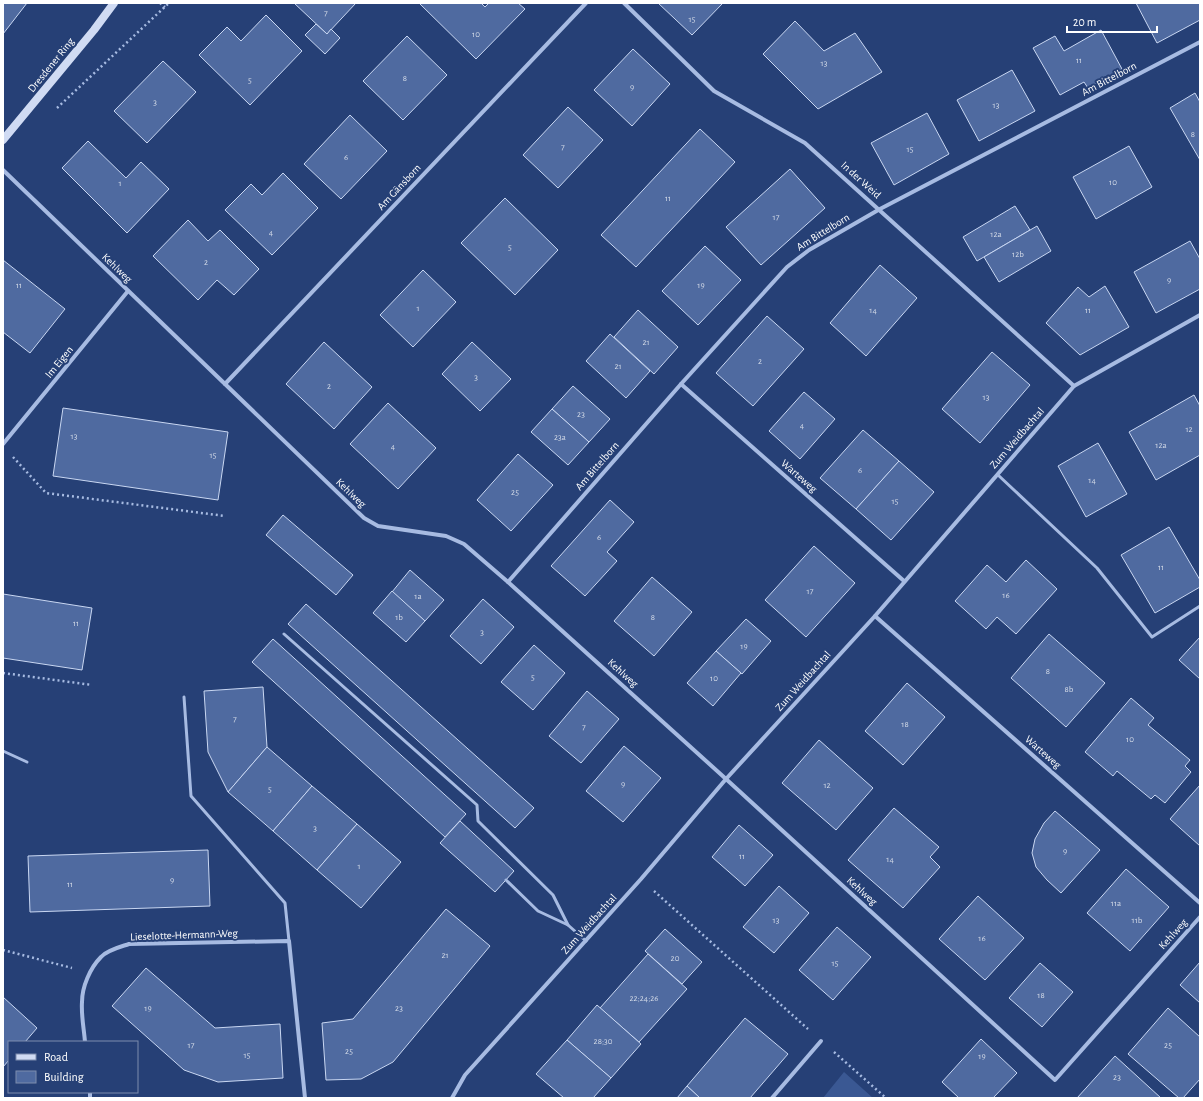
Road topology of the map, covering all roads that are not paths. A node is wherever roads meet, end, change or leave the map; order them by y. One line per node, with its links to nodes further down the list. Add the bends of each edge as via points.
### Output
1 (114, 3): 5 (main road, Dresdener Ring)
2 (586, 3): 10 (street, Am Gänsborn)
3 (624, 3): 7 (street, In der Weid, via 714,91 805,143)
4 (1200, 42): 7 (street, Am Bittelborn)
5 (3, 140)
6 (3, 170): 8 (street, Kehlweg)
7 (880, 209): 11 (street, Am Bittelborn, via 809,250 787,267); 12 (street, In der Weid)
8 (128, 291): 10 (street, Kehlweg); 13 (street, Im Eigen)
9 (1200, 315): 12 (street, Zum Weidbachtal)
10 (225, 384): 16 (street, Kehlweg, via 364,518 378,526 446,536 458,541)
11 (681, 384): 15 (street, Warteweg); 16 (street, Am Bittelborn)
12 (1074, 386): 14 (street, Zum Weidbachtal)
13 (3, 444)
14 (998, 475): 15 (street, Zum Weidbachtal); 17 (lane, via 1097,568 1152,637)
15 (904, 581): 18 (street, Zum Weidbachtal)
16 (508, 582): 23 (street, Kehlweg)
17 (1200, 606)
18 (875, 616): 23 (street, Zum Weidbachtal); 25 (street, Warteweg)
19 (284, 634): 27 (lane, via 477,805 478,822 553,896)
20 (184, 697): 28 (lane, via 192,796 284,903)
21 (3, 751): 22 (lane)
22 (27, 762)
23 (726, 779): 26 (street, Kehlweg, via 1055,1080); 29 (street, Zum Weidbachtal)
24 (506, 880): 27 (lane, via 538,911)
25 (1200, 903)
26 (1200, 917)
27 (568, 925): 29 (lane)
28 (289, 941): 30 (street, Lieselotte-Hermann-Weg, via 129,944 114,949 101,956 84,988 82,1002); 32 (street)
29 (586, 941): 33 (street, Zum Weidbachtal, via 465,1075)
30 (85, 1041)
31 (821, 1041): 34 (street)
32 (305, 1098)
33 (452, 1098)
34 (772, 1098)

